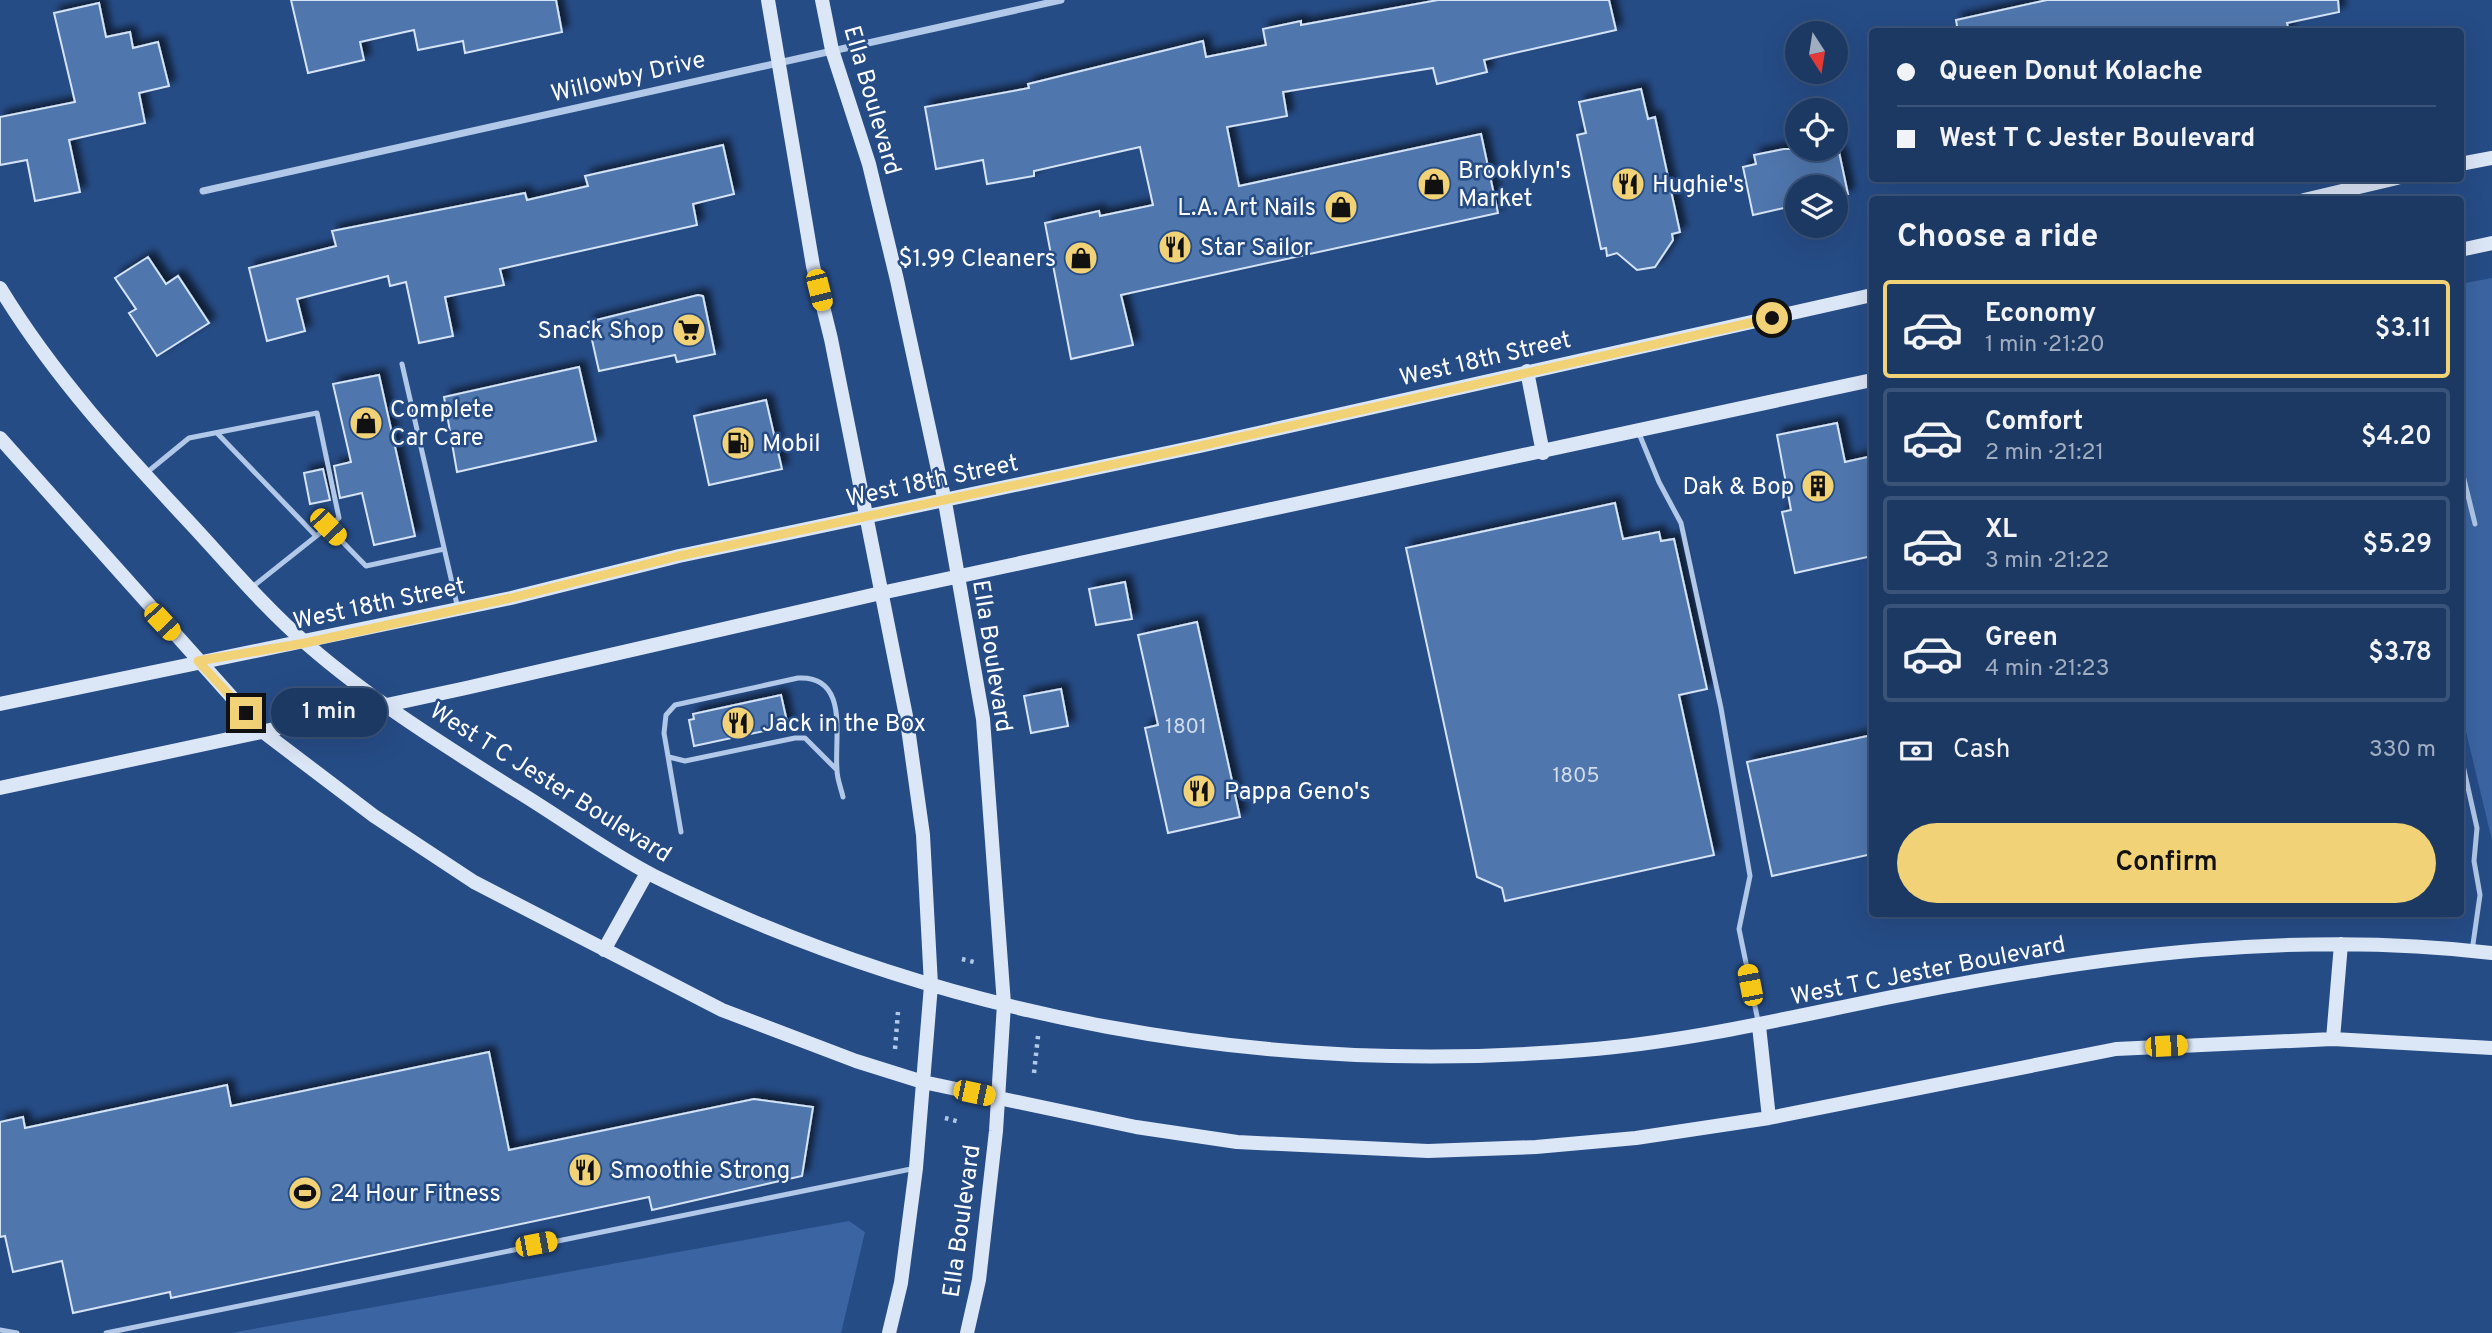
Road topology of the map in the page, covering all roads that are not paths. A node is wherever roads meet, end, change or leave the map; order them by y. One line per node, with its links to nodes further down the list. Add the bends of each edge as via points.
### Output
1 (768, 0): 5 (main road)
2 (822, 0): 4 (main road, Ella Boulevard)
3 (1061, 0): 4 (street, Willowby Drive)
4 (832, 50): 5 (street, Willowby Drive); 25 (main road, Ella Boulevard, via 869,164)
5 (781, 62): 9 (street, Willowby Drive); 26 (main road, via 813,266)
6 (2492, 158): 7 (main road)
7 (2464, 163)
8 (2389, 182): 10 (main road)
9 (203, 191)
10 (2367, 193): 11 (main road)
11 (2340, 196)
12 (2492, 243): 13 (main road)
13 (2464, 249)
14 (0, 288): 23 (main road, West T C Jester Boulevard, via 89,415)
15 (1869, 296): 17 (main road, West 18th Street)
16 (402, 364): 30 (lane)
17 (1527, 371): 22 (main road); 25 (main road, West 18th Street)
18 (1869, 381): 19 (main road)
19 (1638, 431): 22 (main road); 53 (lane, via 1681,523 1721,708 1749,876 1739,929)
20 (217, 433): 23 (lane, via 189,438); 28 (lane, via 317,413 339,518); 29 (lane)
21 (0, 438): 36 (main road)
22 (1543, 453): 31 (main road)
23 (144, 474): 32 (main road, West T C Jester Boulevard)
24 (2464, 479): 27 (lane)
25 (945, 502): 26 (main road, West 18th Street); 31 (main road, Ella Boulevard)
26 (866, 518): 33 (main road); 34 (main road, West 18th Street, via 679,556)
27 (2475, 524)
28 (328, 527): 29 (lane); 30 (lane, via 366,566)
29 (316, 536): 32 (lane)
30 (444, 549): 34 (lane)
31 (958, 578): 33 (main road); 52 (main road, Ella Boulevard, via 983,719)
32 (251, 588): 35 (main road, West T C Jester Boulevard)
33 (881, 593): 38 (main road); 51 (main road, via 908,721 923,835)
34 (458, 609): 35 (main road, West 18th Street)
35 (305, 643): 36 (main road, West 18th Street); 38 (main road, West T C Jester Boulevard)
36 (198, 661): 37 (main road, West 18th Street); 39 (main road)
37 (0, 704)
38 (386, 706): 39 (main road); 46 (main road, West T C Jester Boulevard)
39 (262, 731): 43 (main road); 48 (main road, via 373,816 474,882)
40 (669, 757): 41 (lane, via 685,761 794,737 805,738); 41 (lane, via 666,715 675,705 808,678 818,680 829,691 839,731); 45 (lane)
41 (836, 769): 44 (lane)
42 (2464, 770): 49 (lane, via 2477,828 2474,861 2480,895)
43 (0, 788)
44 (843, 797)
45 (681, 832)
46 (647, 873): 48 (main road); 51 (main road, West T C Jester Boulevard, via 754,921)
47 (2342, 944): 49 (main road, West T C Jester Boulevard); 53 (main road, West T C Jester Boulevard, via 2148,953 1932,989); 54 (main road)
48 (604, 950): 56 (main road, via 722,1010)
49 (2472, 951): 50 (main road, West T C Jester Boulevard)
50 (2492, 953)
51 (931, 985): 52 (main road, West T C Jester Boulevard); 56 (main road)
52 (1004, 1004): 53 (main road, West T C Jester Boulevard, via 1228,1047 1393,1058 1585,1050); 57 (main road, Ella Boulevard)
53 (1759, 1026): 58 (main road)
54 (2333, 1039): 55 (main road); 58 (main road, via 2116,1049)
55 (2492, 1048)
56 (923, 1082): 57 (main road); 59 (main road)
57 (999, 1099): 58 (main road, via 1237,1142 1428,1151 1636,1138); 64 (main road, Ella Boulevard, via 979,1280)
58 (1769, 1118)
59 (916, 1168): 62 (lane); 63 (main road, via 901,1283)
60 (0, 1331): 61 (lane)
61 (17, 1333)
62 (106, 1333)
63 (889, 1333)
64 (967, 1333)

